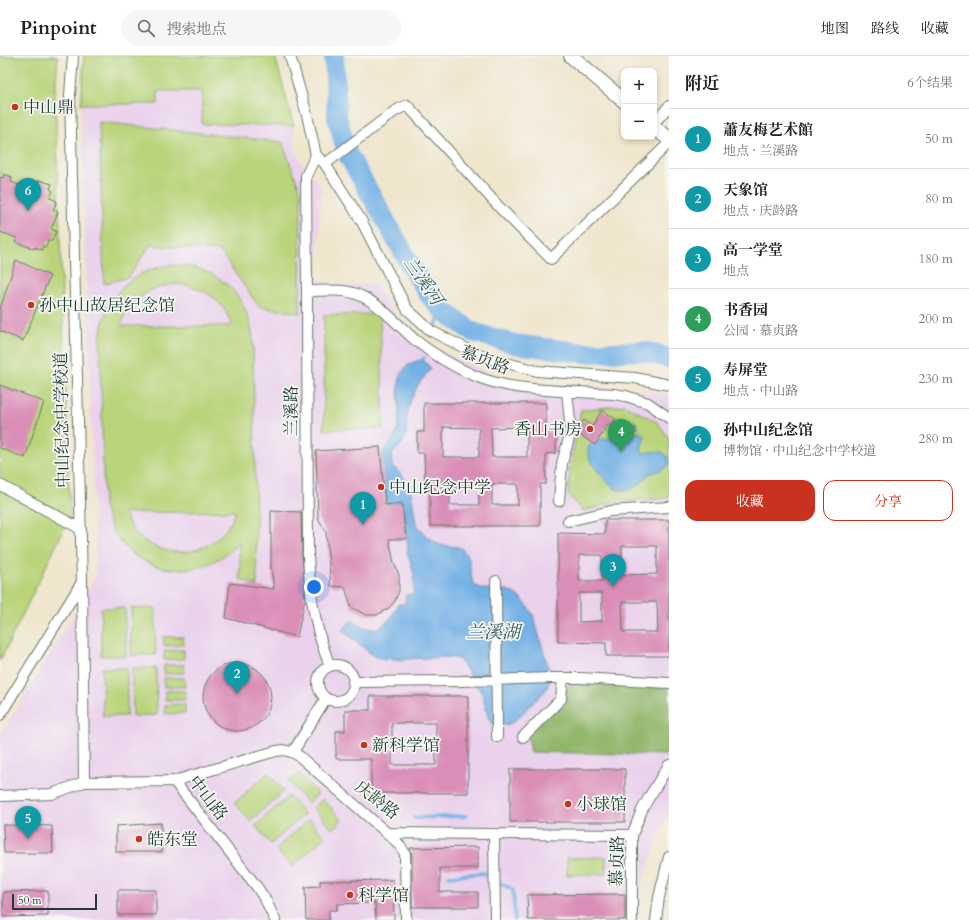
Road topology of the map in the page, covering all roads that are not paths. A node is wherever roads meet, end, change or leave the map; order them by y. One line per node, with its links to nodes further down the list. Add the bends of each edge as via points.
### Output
1 (73, 56): 20 (street, 中山纪念中学校道, via 70,95)
2 (290, 56): 10 (street)
3 (571, 56): 4 (street)
4 (621, 98)
5 (669, 106): 6 (street)
6 (657, 120)
7 (657, 129): 8 (street)
8 (669, 139)
9 (669, 143): 11 (street, via 551,259 500,208 407,105 395,111)
10 (316, 155): 11 (street); 12 (street, 兰溪路, via 306,176)
11 (325, 164): 13 (street, via 361,220 407,309 431,331 473,352 537,371 635,378)
12 (307, 291): 14 (street, 慕贞路, via 342,291 361,296 434,354 473,375 512,387); 23 (street, 兰溪路, via 309,576 316,621)
13 (669, 385)
14 (567, 391): 15 (street, 慕贞路, via 631,397 648,403); 17 (street, via 571,431 562,463)
15 (669, 418)
16 (0, 485): 20 (street)
17 (559, 501)
18 (669, 507): 19 (street, via 611,512)
19 (568, 521)
20 (81, 529): 21 (street, 中山纪念中学校道)
21 (82, 582): 29 (street); 35 (street, 中山纪念中学校道)
22 (496, 582): 25 (street)
23 (330, 666): 26 (street, via 346,668); 28 (street, via 318,678 319,689)
24 (558, 678): 25 (street); 27 (street); 31 (street, via 561,699)
25 (496, 680): 26 (street); 30 (street)
26 (354, 682): 28 (street, via 351,692 342,699)
27 (669, 684)
28 (326, 698): 32 (street)
29 (0, 715)
30 (497, 732)
31 (523, 737)
32 (293, 752): 34 (street, via 273,752); 37 (street, 庆龄路)
33 (669, 765): 39 (street, 慕贞路, via 642,810)
34 (174, 781): 35 (street, 中山路); 41 (street, 中山路, via 257,887)
35 (84, 782): 36 (street, 中山路, via 52,794)
36 (0, 796)
37 (387, 833): 38 (street, 庆龄路); 42 (street, via 405,854)
38 (494, 834): 39 (street, 庆龄路); 43 (street)
39 (632, 835): 44 (street, 慕贞路)
40 (669, 857): 45 (street)
41 (274, 920)
42 (406, 920)
43 (495, 920)
44 (632, 920)
45 (656, 920)

